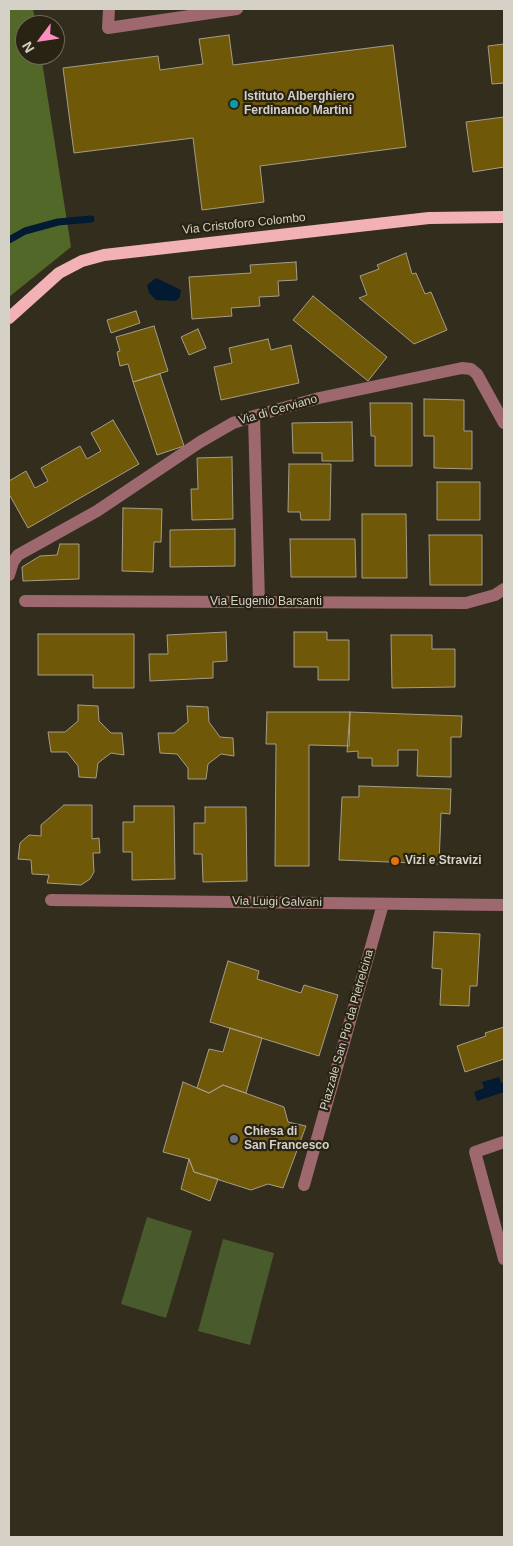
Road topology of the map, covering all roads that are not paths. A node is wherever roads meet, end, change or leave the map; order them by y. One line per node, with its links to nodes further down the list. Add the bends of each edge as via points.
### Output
1 (109, 9): 2 (street, via 108,28)
2 (237, 9)
3 (504, 218): 4 (main road, Via Cristoforo Colombo, via 429,218 104,255 82,261 59,273)
4 (9, 318)
5 (254, 416): 6 (street, Via di Cerviano, via 319,398 462,368 477,374); 7 (street, Via di Cerviano, via 233,422 97,511 18,555); 10 (street)
6 (504, 423)
7 (9, 575)
8 (504, 589): 10 (street, Via Eugenio Barsanti, via 488,598 466,603)
9 (25, 601): 10 (street, Via Eugenio Barsanti)
10 (259, 602)
11 (50, 900): 12 (street, Via Luigi Galvani)
12 (383, 904): 13 (street, Via Luigi Galvani); 15 (street, Piazzale San Pio da Pietrelcina)
13 (504, 905)
14 (504, 1142): 16 (street, via 475,1152)
15 (304, 1185)
16 (504, 1259)

